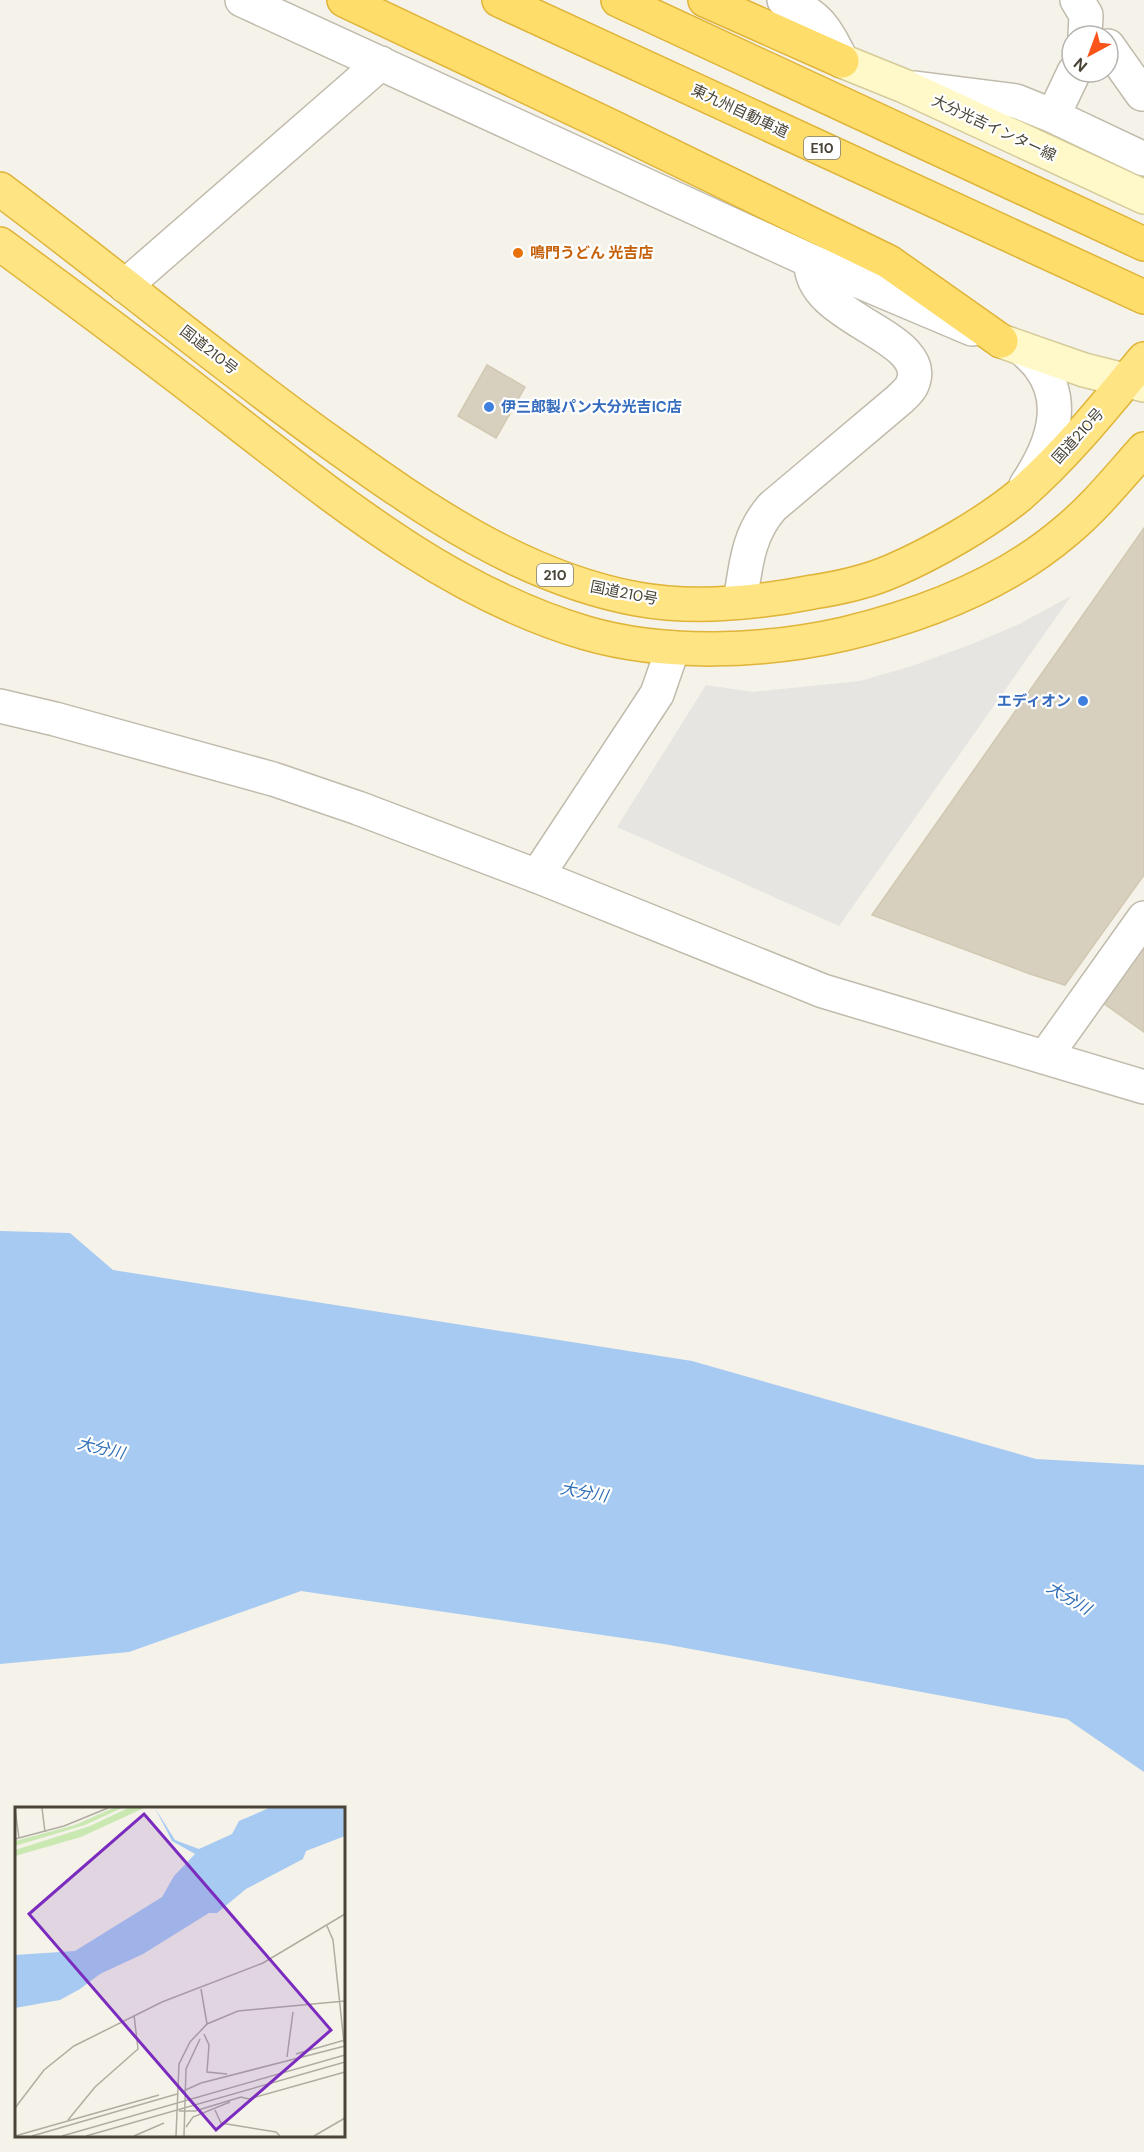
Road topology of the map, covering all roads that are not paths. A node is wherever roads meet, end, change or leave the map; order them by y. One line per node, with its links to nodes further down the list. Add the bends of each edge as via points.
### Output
1 (242, 0): 8 (street)
2 (344, 0): 22 (highway, via 889,262)
3 (499, 0): 21 (highway, 東九州自動車道 / E10)
4 (618, 0): 18 (highway)
5 (705, 0): 7 (highway)
6 (784, 0): 7 (street, via 806,10 828,31)
7 (842, 61): 11 (main road, 大分光吉インター線)
8 (381, 63): 19 (street); 20 (street)
9 (1120, 63): 12 (street)
10 (1068, 84): 13 (street)
11 (904, 86): 13 (street, via 1016,101); 16 (main road, 大分光吉インター線)
12 (1142, 93)
13 (1053, 116): 14 (street)
14 (1144, 159)
15 (0, 189): 20 (highway, 国道210号 / 210)
16 (1144, 197)
17 (0, 244): 27 (highway, via 357,513 435,565 509,605 550,621 589,634)
18 (1144, 244)
19 (811, 261): 22 (street); 26 (street, via 810,272 819,290 837,307 906,352 915,374 912,387 900,399 764,516 751,540)
20 (125, 286): 26 (highway, 国道210号 / 210, via 371,471 484,542 538,569 638,599)
21 (1144, 297)
22 (1013, 345): 23 (main road, via 1084,370); 25 (street, via 1042,369 1056,416 1050,441)
23 (1138, 375): 25 (highway, 国道210号 / 210)
24 (1144, 449): 27 (highway, via 1065,532 1002,575 939,606 819,639 765,646)
25 (1018, 496): 26 (highway, 国道210号 / 210, via 979,524 890,572 837,588)
26 (740, 602)
27 (673, 648): 29 (street, via 657,694)
28 (0, 706): 29 (street, via 273,779)
29 (537, 876): 31 (street, via 823,991)
30 (1144, 918): 31 (street)
31 (1045, 1057): 32 (street)
32 (1144, 1087)

